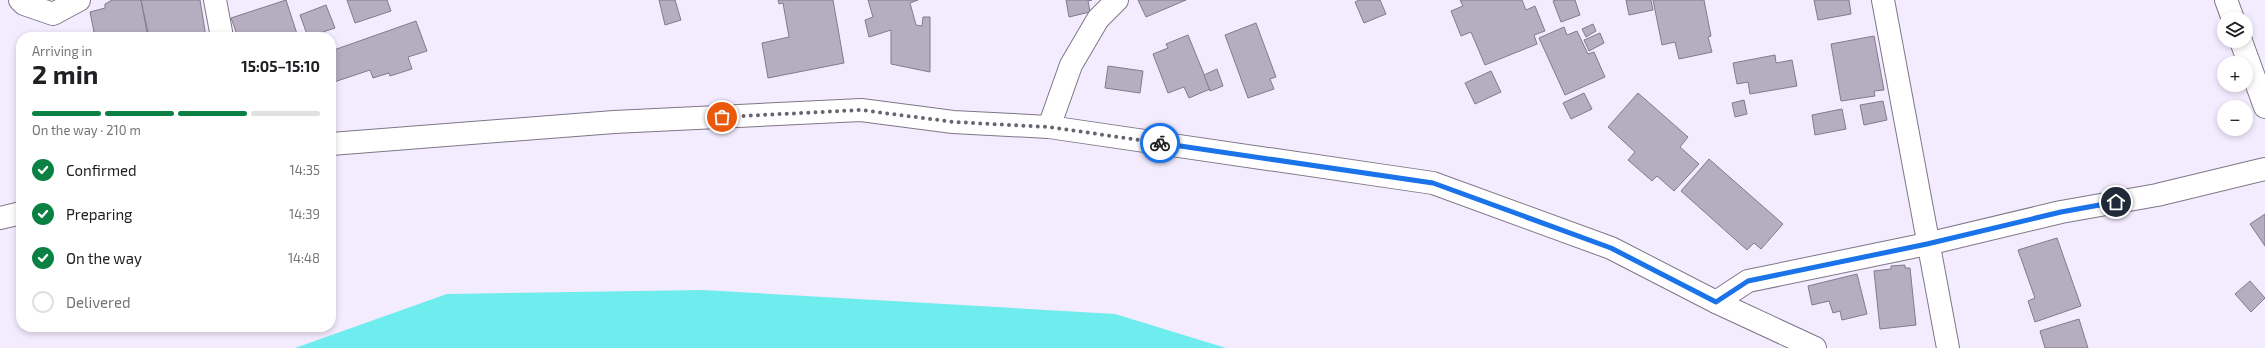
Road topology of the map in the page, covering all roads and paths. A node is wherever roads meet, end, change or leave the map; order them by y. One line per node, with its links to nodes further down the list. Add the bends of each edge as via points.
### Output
1 (20, 0): 2 (street, via 24,4 53,14)
2 (79, 0)
3 (215, 0): 8 (street)
4 (1117, 0): 11 (street, via 1098,19 1071,65)
5 (1883, 0): 16 (street)
6 (2226, 0): 7 (street)
7 (2230, 12)
8 (221, 32)
9 (2244, 48): 10 (street)
10 (2265, 107)
11 (1049, 127): 12 (street, via 954,122 861,110 614,122); 17 (street, via 1433,183 1611,248)
12 (336, 144)
13 (2265, 169): 16 (street, via 2157,195 2061,212)
14 (16, 214): 15 (street)
15 (0, 218)
16 (1927, 244): 17 (street, via 1748,281); 19 (street)
17 (1716, 302): 18 (street)
18 (1816, 348)
19 (1948, 348)

